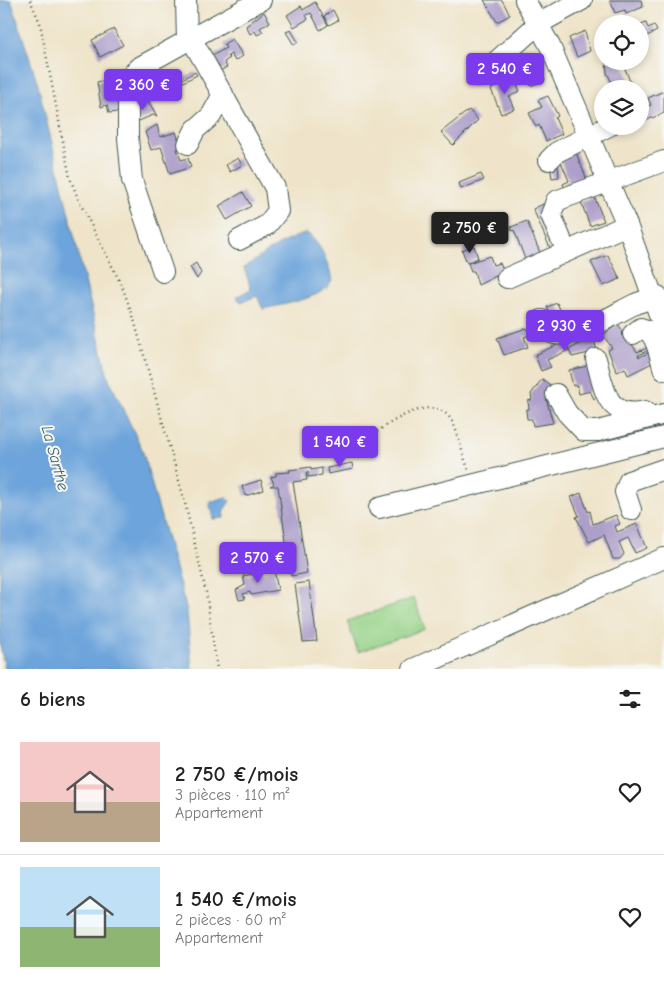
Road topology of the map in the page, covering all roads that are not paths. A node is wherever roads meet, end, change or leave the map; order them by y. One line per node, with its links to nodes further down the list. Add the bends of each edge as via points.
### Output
1 (186, 0): 6 (street)
2 (525, 0): 5 (street)
3 (582, 0): 5 (street)
4 (253, 2): 6 (street)
5 (538, 24): 7 (street); 10 (street)
6 (189, 41): 8 (street); 18 (street, via 138,68 128,84 132,180)
7 (479, 77)
8 (223, 94): 11 (street); 17 (street, via 275,188 278,211 267,225)
9 (594, 132): 10 (street)
10 (589, 137): 12 (street, via 557,152); 14 (street)
11 (188, 144)
12 (549, 160)
13 (664, 160): 14 (street)
14 (608, 181): 15 (street); 16 (street, via 556,201 551,215)
15 (627, 225): 19 (street); 20 (street)
16 (561, 239)
17 (239, 240)
18 (163, 272)
19 (507, 278)
20 (656, 296): 21 (street, via 588,329 570,333 556,334 548,330); 22 (street)
21 (542, 320)
22 (664, 328)
23 (633, 334): 25 (street, via 641,328 648,330)
24 (596, 359): 27 (street, via 612,405 632,414)
25 (664, 370)
26 (556, 394): 28 (street, via 567,413 584,431)
27 (664, 408)
28 (664, 414)
29 (664, 436): 31 (street)
30 (664, 469): 32 (street, via 629,481 625,492)
31 (379, 508)
32 (631, 510)
33 (664, 558): 34 (street)
34 (413, 669)

